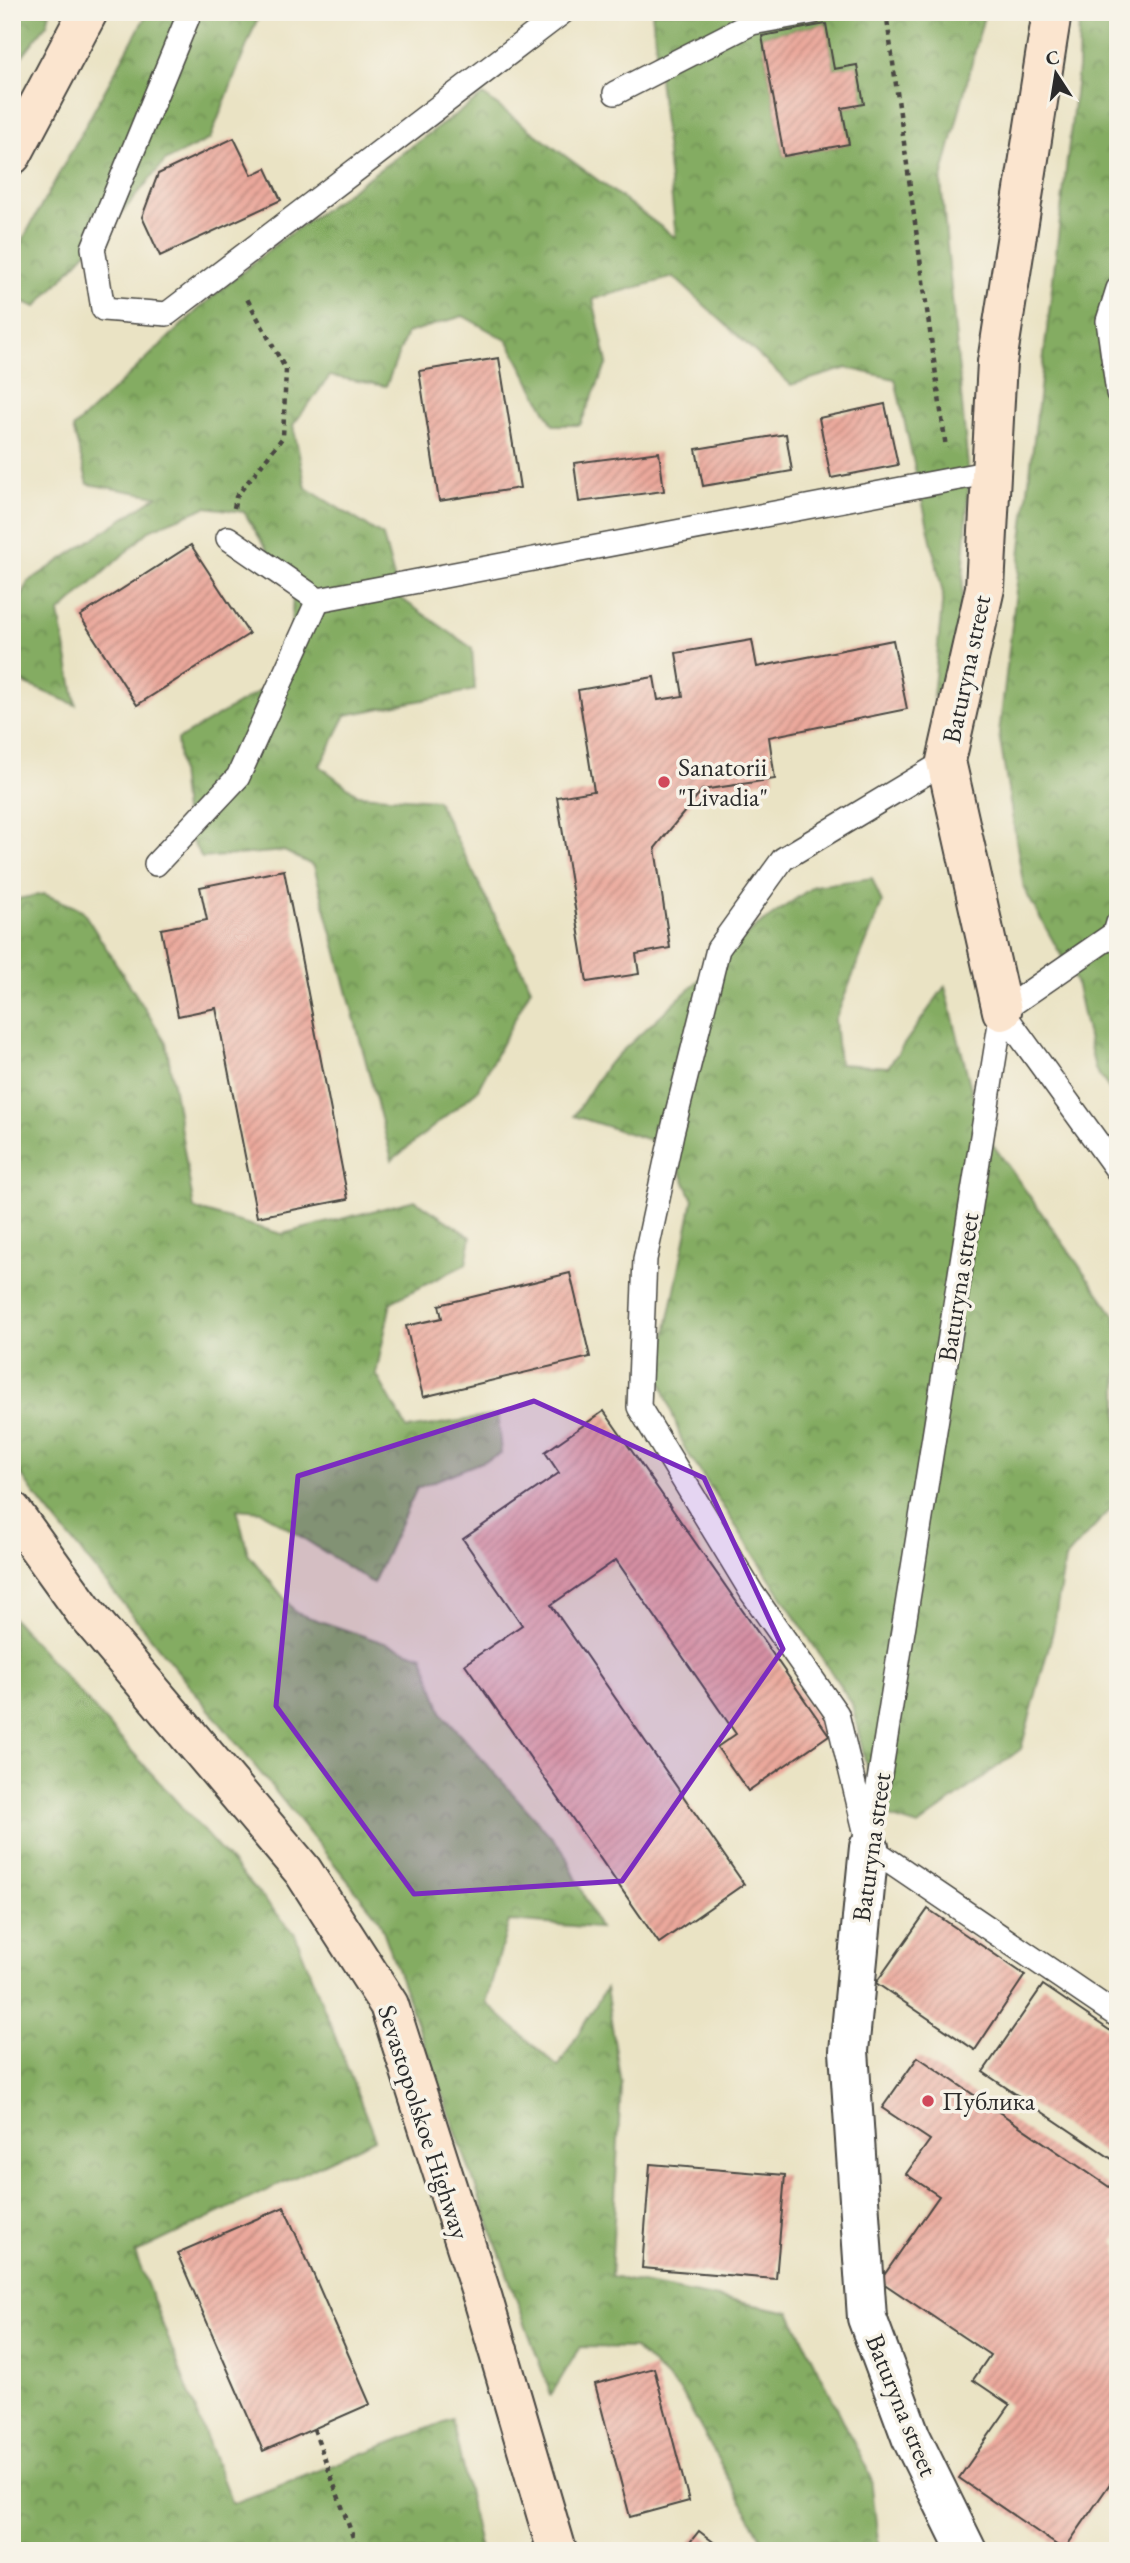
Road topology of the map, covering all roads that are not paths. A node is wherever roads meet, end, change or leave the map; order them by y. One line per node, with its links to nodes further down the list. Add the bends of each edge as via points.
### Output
1 (88, 12): 7 (main road)
2 (190, 12): 3 (lane, via 93,248 103,309 167,314)
3 (563, 12)
4 (813, 12): 6 (lane, via 752,23)
5 (1049, 14): 10 (main road, Baturyna street, via 997,362)
6 (615, 93)
7 (12, 155)
8 (1118, 289): 9 (lane, via 1108,321)
9 (1118, 393)
10 (991, 472): 12 (lane); 13 (main road, Baturyna street, via 985,587)
11 (228, 538): 12 (lane)
12 (318, 600): 14 (lane, via 238,777)
13 (946, 761): 16 (main road, Baturyna street); 19 (lane, via 783,859 718,949 645,1259 639,1407 751,1593 837,1714)
14 (156, 864)
15 (1118, 923): 16 (lane, via 1115,933)
16 (1002, 1011): 17 (lane); 19 (lane, Baturyna street)
17 (1118, 1171)
18 (12, 1511): 21 (main road, Sevastopolskoe Highway, via 84,1611 303,1871 388,2005 483,2299)
19 (869, 1847): 20 (lane); 22 (street, Baturyna street, via 849,2050 867,2318 912,2437)
20 (1118, 2016)
21 (557, 2551)
22 (967, 2551)

